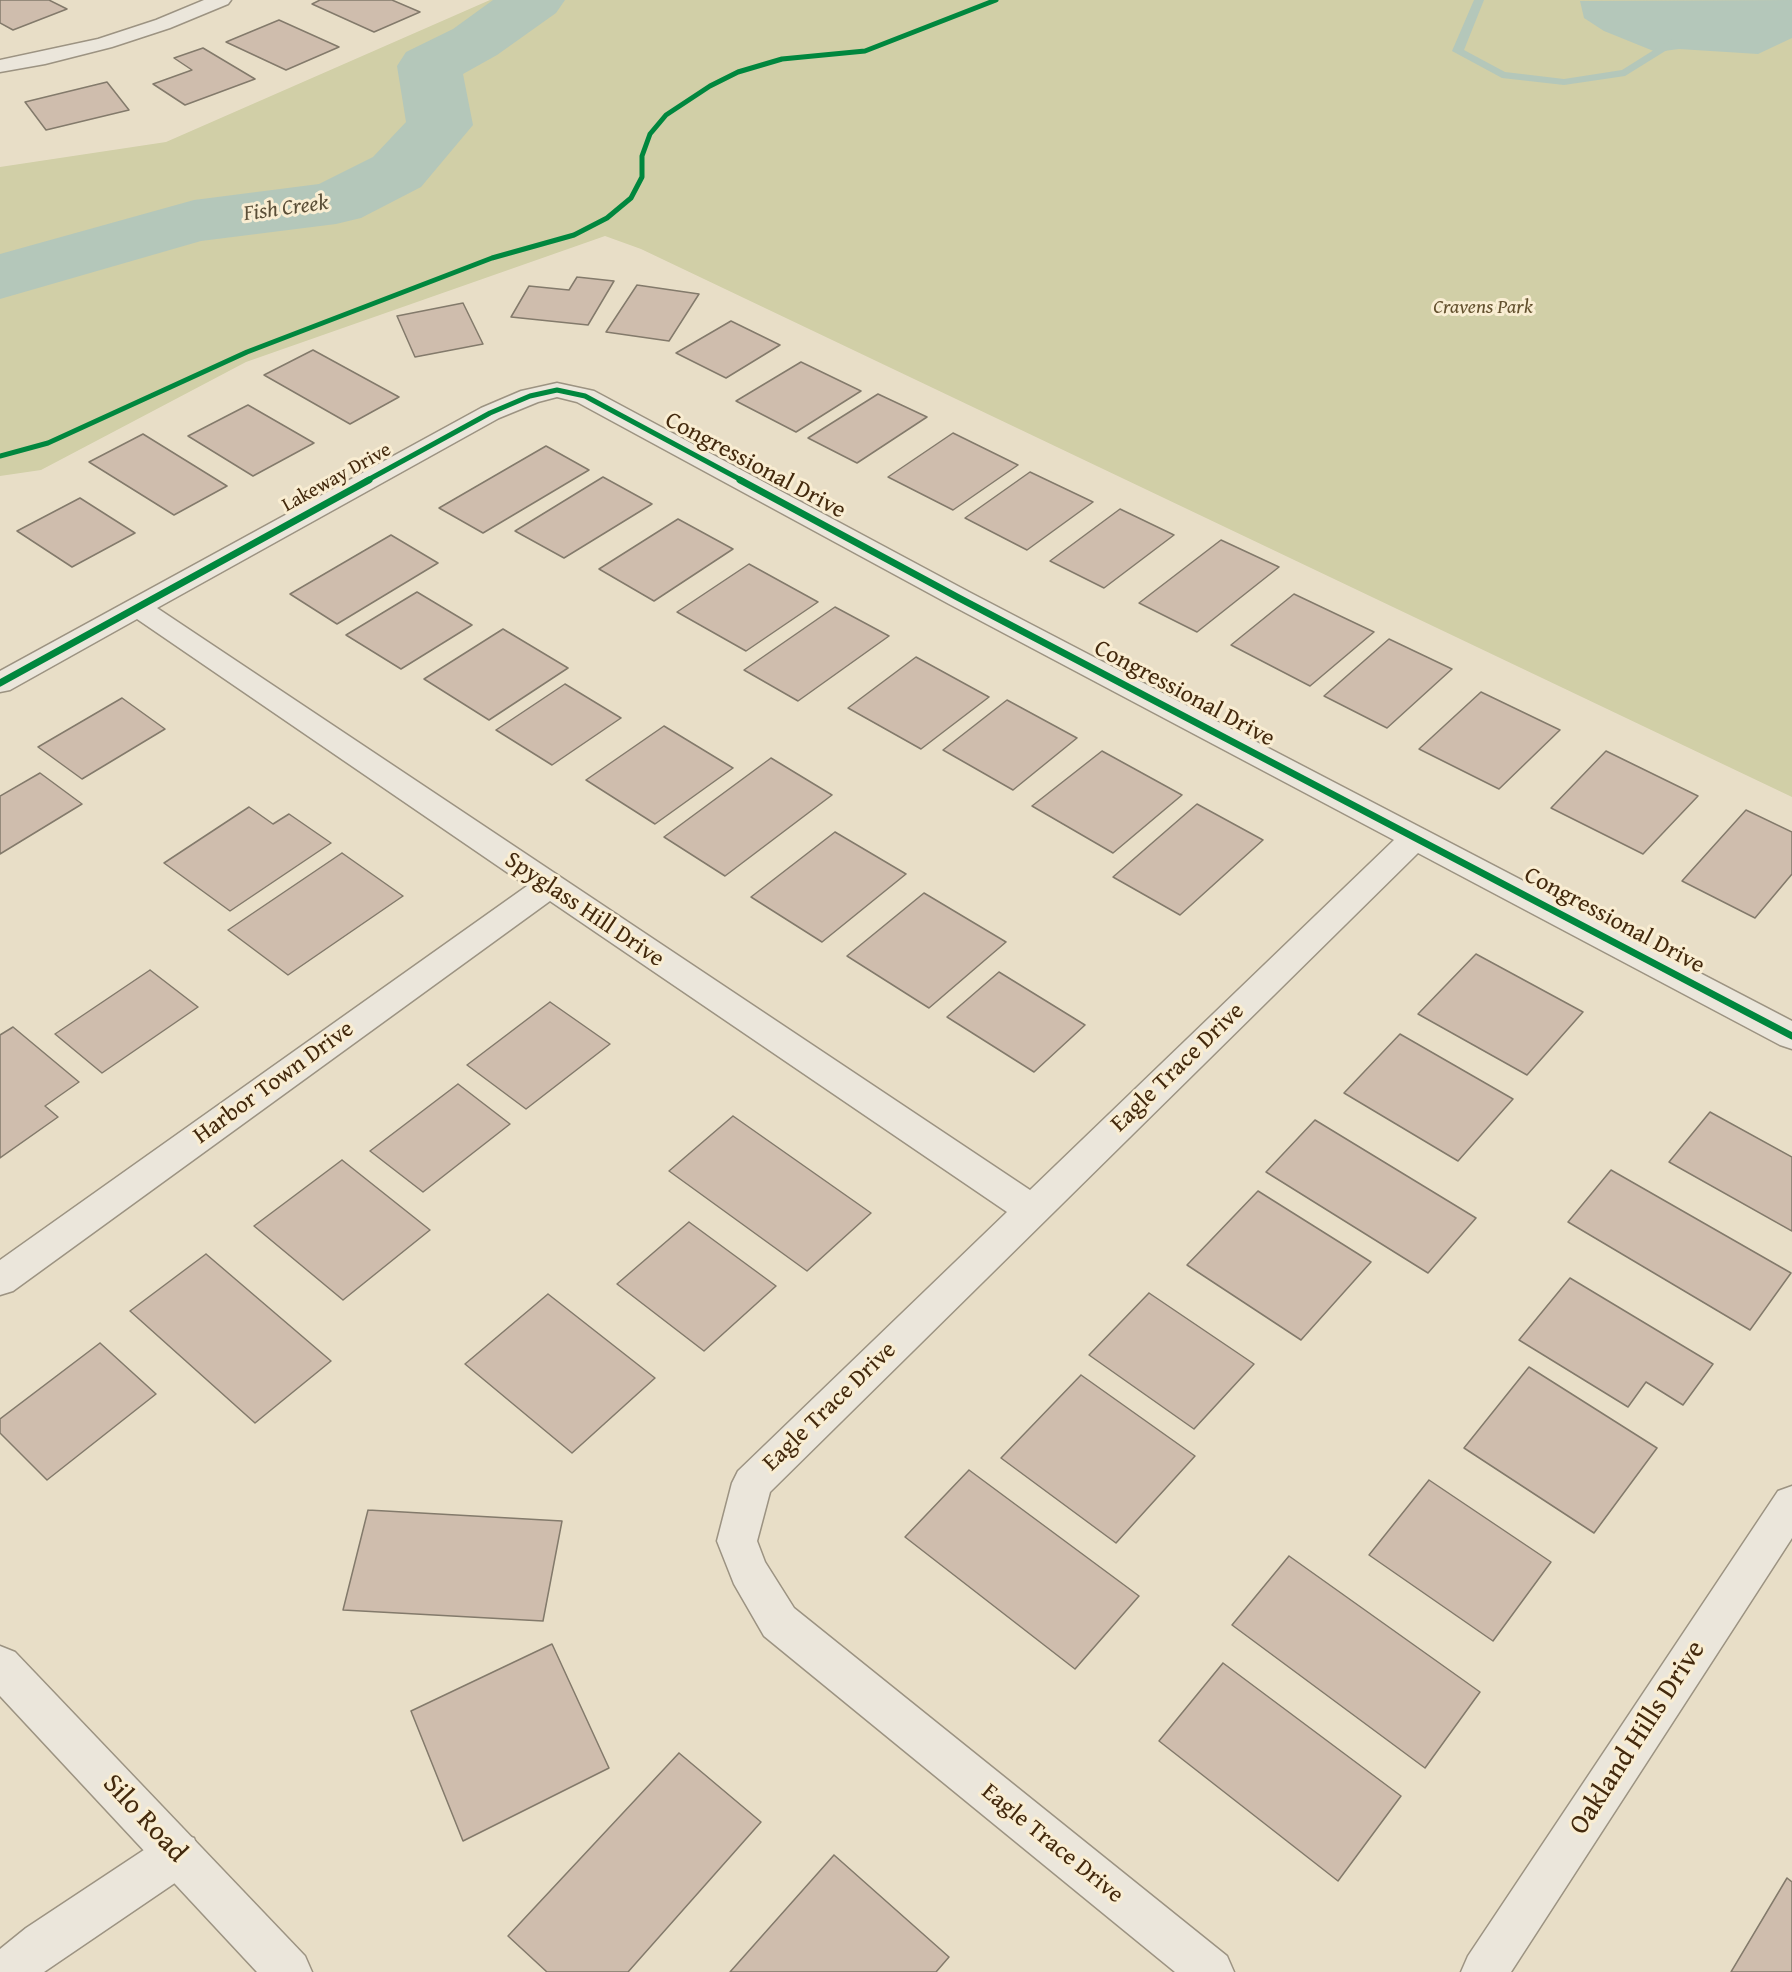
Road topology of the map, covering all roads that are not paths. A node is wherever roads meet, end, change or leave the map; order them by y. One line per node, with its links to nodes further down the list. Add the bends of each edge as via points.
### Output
1 (221, 0): 2 (street, via 105,43)
2 (0, 66)
3 (558, 390): 4 (street, Lakeway Drive, via 530,396 490,413); 6 (street, Congressional Drive, via 585,396)
4 (138, 607): 5 (street, Lakeway Drive); 7 (street, Spyglass Hill Drive)
5 (0, 683)
6 (1415, 838): 8 (street, Congressional Drive); 9 (street, Eagle Trace Drive)
7 (549, 886): 9 (street, Spyglass Hill Drive); 10 (street, Harbor Town Drive)
8 (1792, 1036)
9 (1032, 1210): 16 (street, Eagle Trace Drive, via 752,1483 737,1541 748,1571 779,1622)
10 (0, 1280)
11 (1792, 1504): 17 (street, Oakland Hills Drive)
12 (0, 1666): 13 (street, Silo Road)
13 (178, 1854): 14 (street, via 42,1944); 15 (street, Silo Road)
14 (8, 1972)
15 (289, 1972)
16 (1211, 1972)
17 (1484, 1972)

